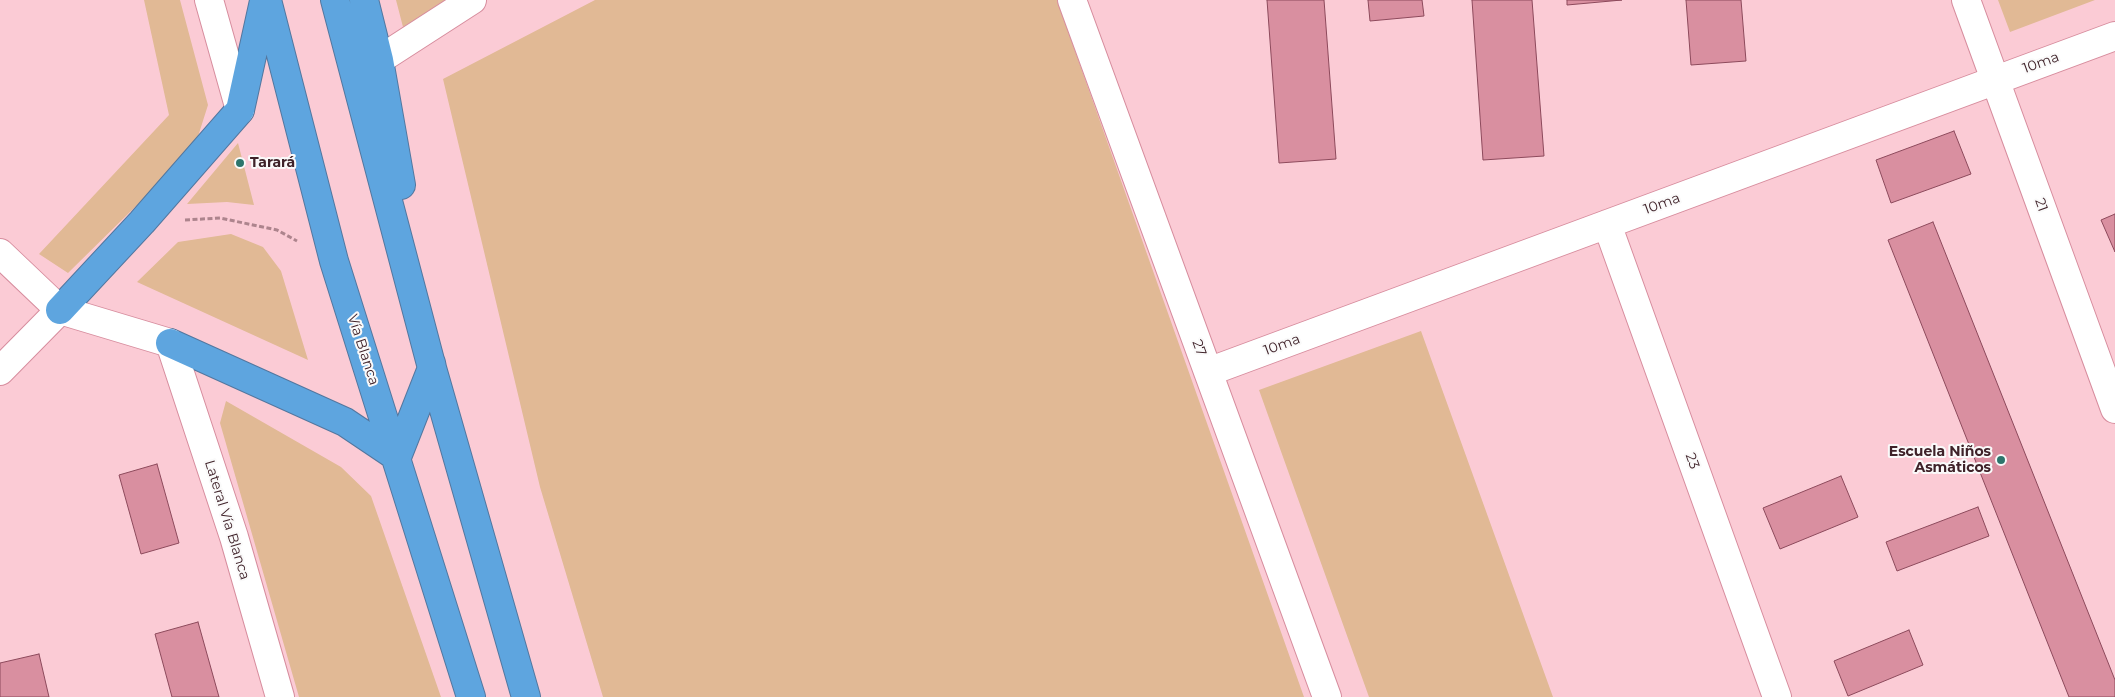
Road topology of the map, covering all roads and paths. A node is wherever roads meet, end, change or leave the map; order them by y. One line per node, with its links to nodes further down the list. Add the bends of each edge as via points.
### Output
1 (209, 0): 11 (street)
2 (266, 0): 11 (highway); 15 (highway, Vía Blanca)
3 (335, 0): 18 (highway)
4 (364, 0): 9 (highway)
5 (472, 0): 9 (street)
6 (1072, 0): 20 (street, 27)
7 (1966, 0): 10 (street, 21)
8 (2115, 36): 10 (street, 10ma)
9 (379, 60): 18 (highway)
10 (1995, 80): 13 (street, 10ma); 21 (street, 21)
11 (240, 110): 12 (highway)
12 (142, 222): 15 (path, via 220,218 277,230); 16 (highway)
13 (1607, 224): 20 (street, 10ma); 27 (street, 23)
14 (0, 253): 16 (street)
15 (334, 261): 22 (highway, Vía Blanca)
16 (60, 310): 17 (street); 19 (street)
17 (170, 343): 22 (highway, via 345,422); 23 (street, Lateral Vía Blanca, via 234,538)
18 (432, 368): 22 (highway); 25 (highway)
19 (0, 371)
20 (1208, 372): 26 (street, 27)
21 (2115, 410)
22 (397, 458): 24 (highway, Vía Blanca)
23 (280, 697)
24 (471, 697)
25 (526, 697)
26 (1327, 697)
27 (1778, 697)

